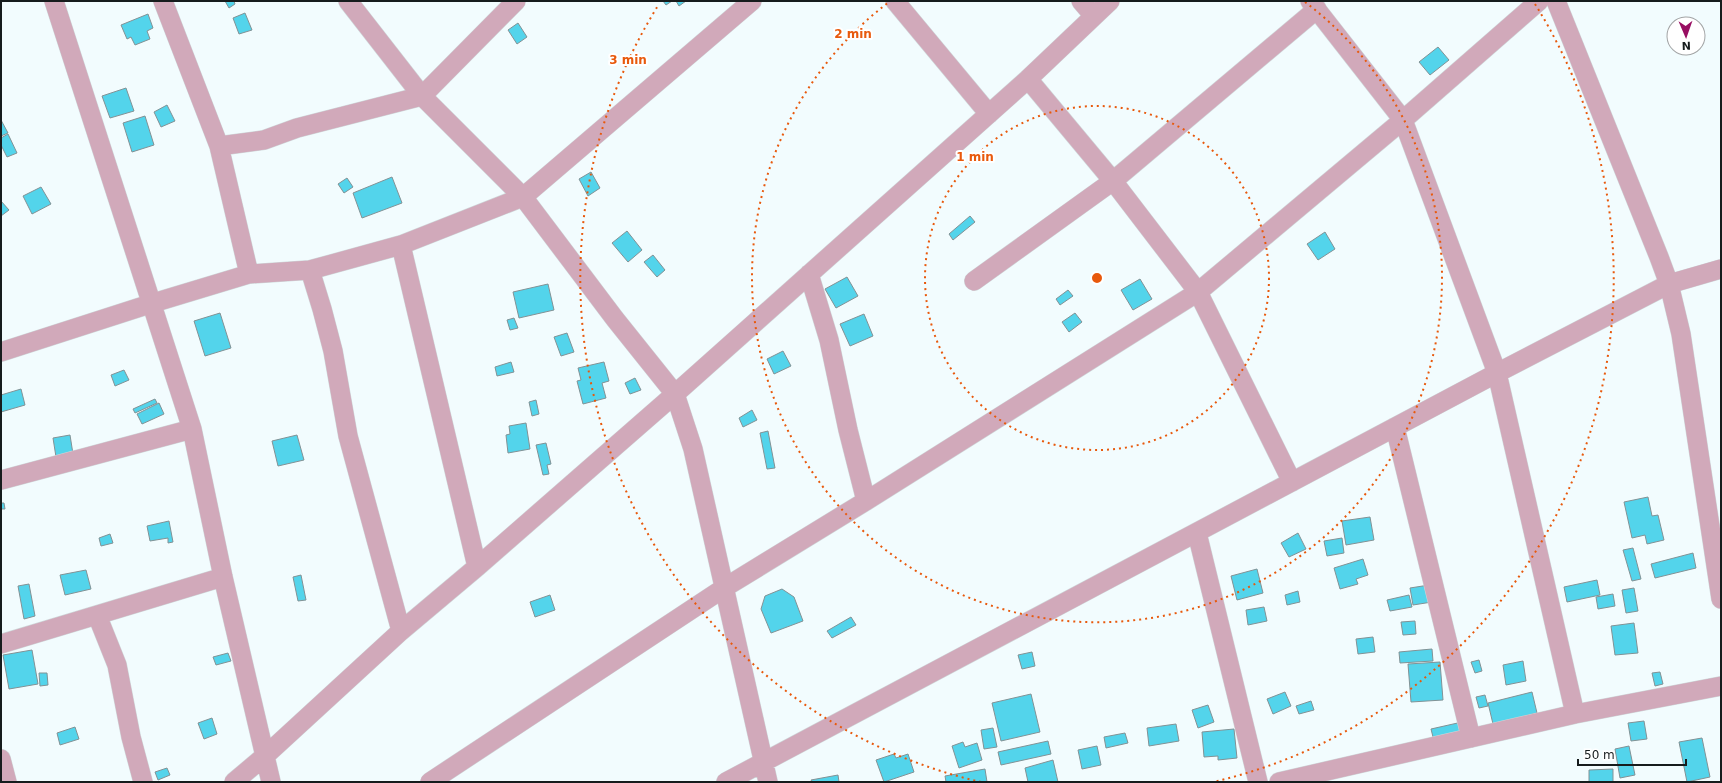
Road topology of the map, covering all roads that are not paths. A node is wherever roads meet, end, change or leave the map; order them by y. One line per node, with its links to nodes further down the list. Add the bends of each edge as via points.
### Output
1 (54, 1): 28 (street)
2 (163, 1): 17 (street)
3 (348, 1): 14 (street)
4 (516, 1): 14 (street)
5 (752, 1): 19 (street)
6 (895, 1): 15 (street)
7 (1081, 1): 12 (street)
8 (1110, 1): 12 (street)
9 (1539, 1): 16 (street)
10 (1556, 1): 26 (street)
11 (1314, 5): 16 (street); 18 (street)
12 (1094, 15): 13 (street)
13 (1028, 79): 15 (street); 18 (street)
14 (422, 96): 17 (street, via 297,128 264,140); 19 (street)
15 (989, 114): 24 (street)
16 (1403, 120): 27 (street); 30 (street)
17 (219, 146): 23 (street)
18 (1113, 181): 25 (street); 27 (street)
19 (523, 197): 20 (street); 31 (street)
20 (401, 245): 22 (street); 38 (street)
21 (1721, 269): 26 (street)
22 (310, 270): 23 (street); 43 (street, via 333,351 348,436)
23 (249, 274): 28 (street)
24 (809, 274): 31 (street); 36 (street, via 829,340)
25 (974, 281)
26 (1669, 284): 30 (street); 41 (street, via 1681,334)
27 (1198, 292): 35 (street); 36 (street)
28 (153, 303): 29 (street); 33 (street)
29 (1, 352)
30 (1497, 373): 32 (street); 46 (street)
31 (675, 394): 38 (street); 40 (street, via 693,449)
32 (1395, 427): 35 (street); 47 (street)
33 (192, 430): 34 (street); 39 (street)
34 (1, 480)
35 (1292, 482): 37 (street)
36 (866, 502): 40 (street)
37 (1197, 533): 50 (street); 58 (street)
38 (477, 567): 43 (street)
39 (223, 577): 42 (street); 48 (street)
40 (724, 588): 50 (street); 55 (street)
41 (1721, 599)
42 (97, 615): 44 (street); 52 (street, via 117,665)
43 (401, 631): 48 (street)
44 (1, 644)
45 (1721, 686): 46 (street)
46 (1575, 714): 47 (street)
47 (1471, 738): 59 (street)
48 (266, 755): 53 (street); 54 (street)
49 (1, 759): 51 (street)
50 (764, 762): 56 (street); 57 (street)
51 (7, 782)
52 (144, 782)
53 (234, 782)
54 (271, 782)
55 (430, 782)
56 (726, 782)
57 (768, 782)
58 (1258, 782)
59 (1279, 782)

